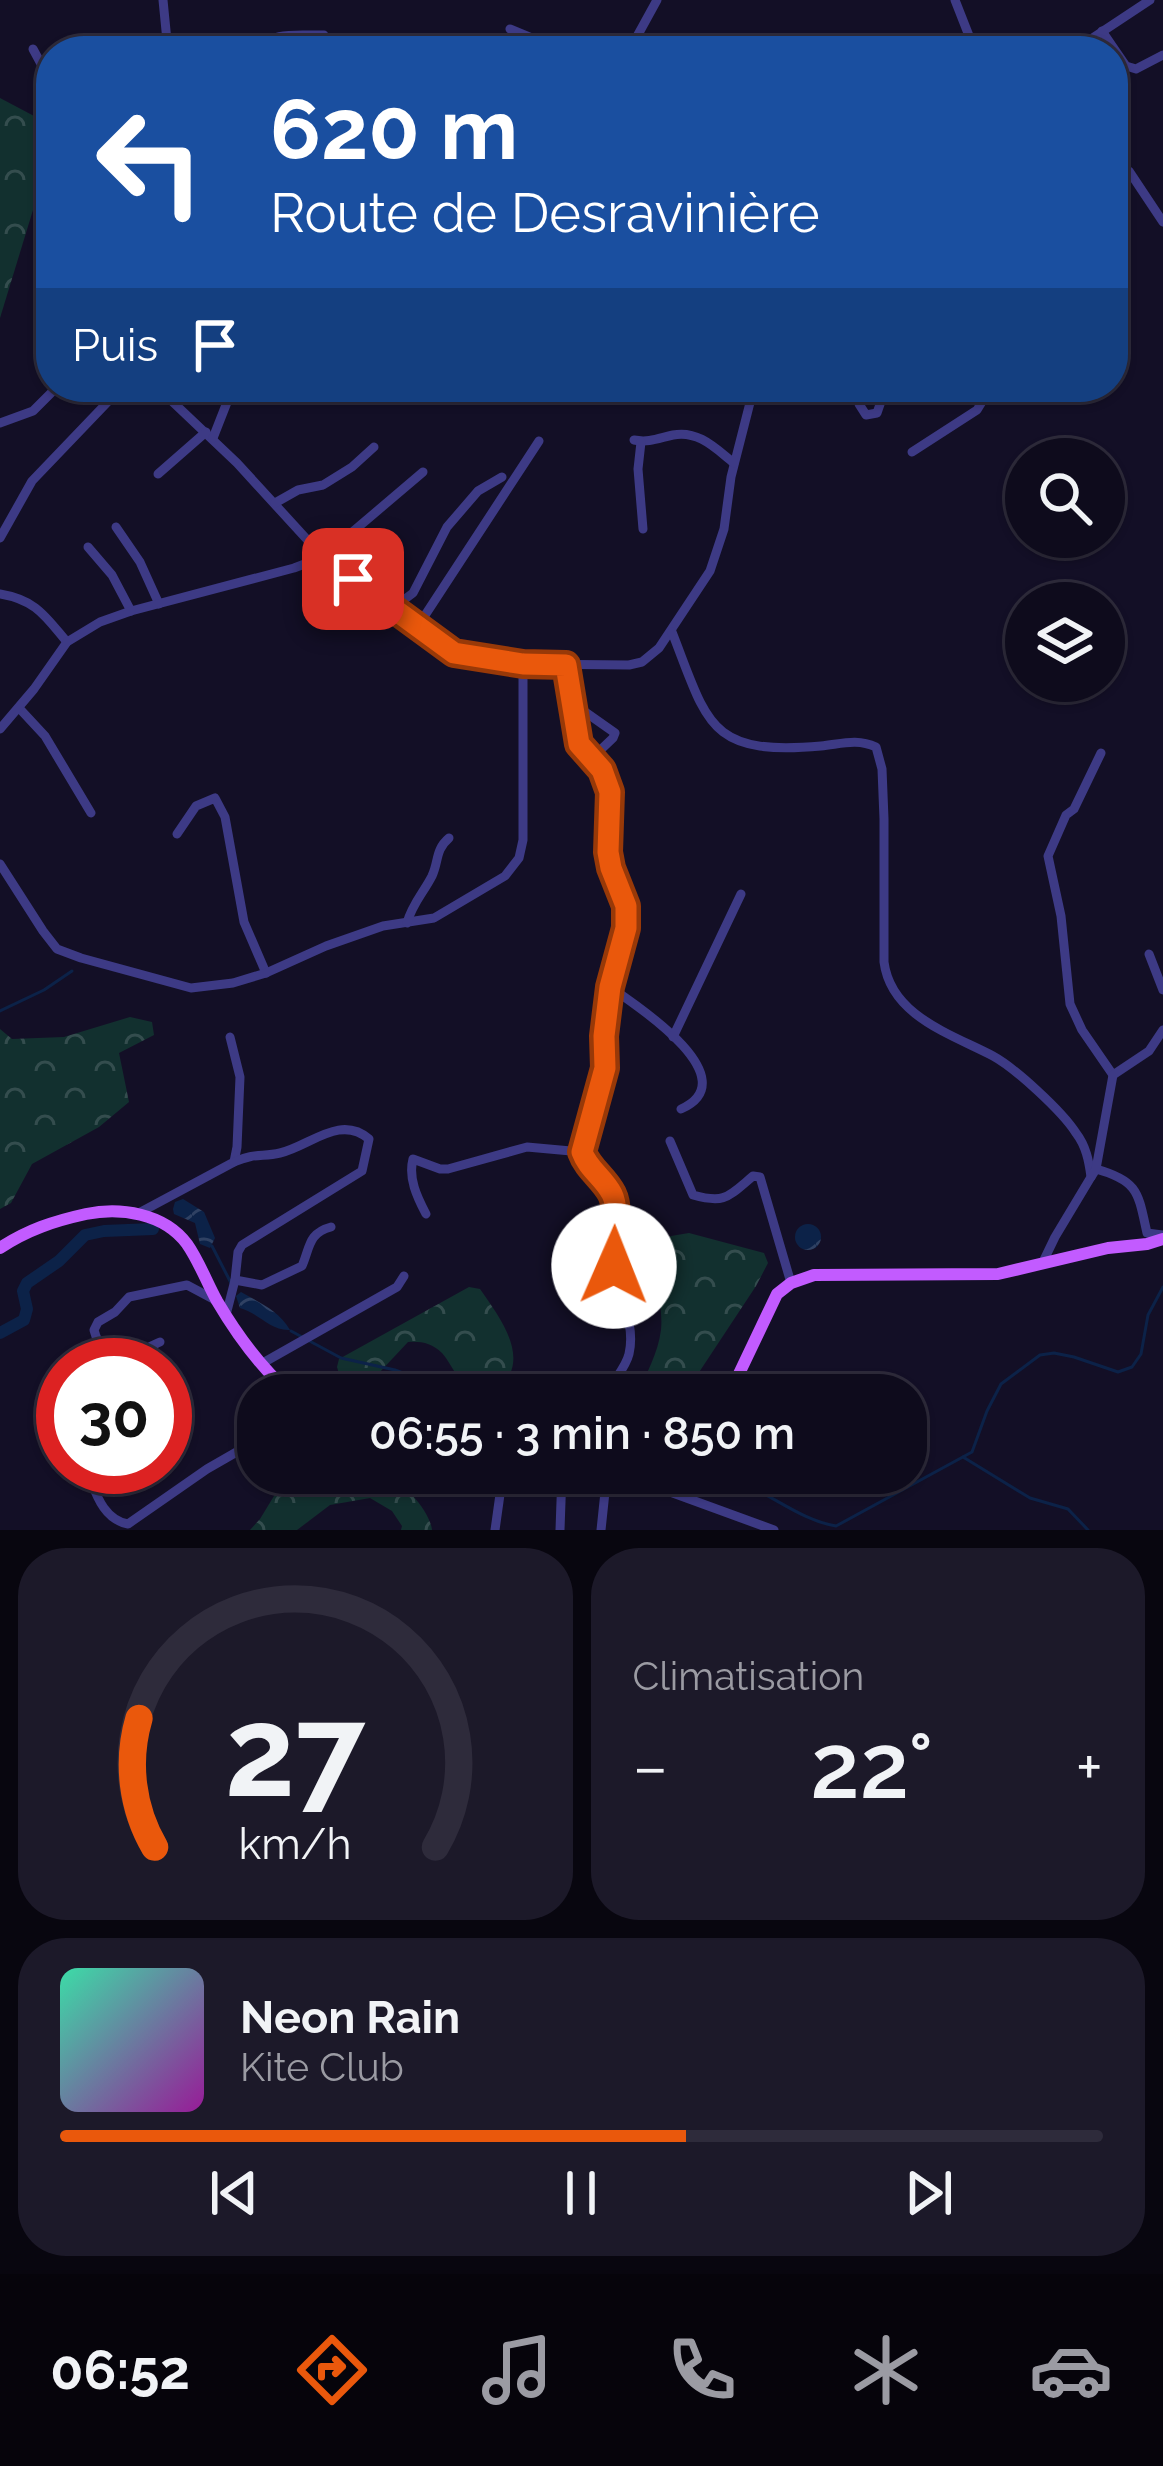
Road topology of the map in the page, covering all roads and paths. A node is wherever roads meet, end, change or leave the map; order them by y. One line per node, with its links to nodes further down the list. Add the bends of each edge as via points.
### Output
1 (163, 0): 10 (street)
2 (639, 0): 6 (street)
3 (656, 0): 6 (street)
4 (955, 0): 14 (street)
5 (1150, 0): 8 (street)
6 (650, 12): 13 (street)
7 (510, 29): 12 (street)
8 (1102, 32): 15 (street); 16 (street)
9 (324, 35): 11 (street)
10 (167, 36)
11 (274, 36)
12 (527, 36)
13 (637, 36)
14 (969, 36)
15 (1096, 36)
16 (1105, 36)
17 (34, 49): 18 (street)
18 (36, 53)
19 (1163, 55): 20 (street)
20 (1128, 67)
21 (1128, 171): 22 (street)
22 (1163, 222)
23 (43, 402): 31 (street)
24 (108, 402): 43 (street, via 32,481)
25 (174, 402): 32 (street)
26 (226, 402): 32 (street)
27 (750, 402): 36 (street)
28 (881, 402): 30 (street, via 866,415)
29 (982, 402): 35 (street)
30 (859, 404)
31 (0, 423)
32 (210, 435): 38 (street); 40 (street)
33 (539, 441): 50 (street)
34 (374, 447): 40 (street, via 323,485)
35 (912, 452)
36 (734, 463): 42 (street, via 694,435 638,441); 51 (street, via 719,551)
37 (423, 472): 45 (street)
38 (158, 474)
39 (502, 477): 47 (street, via 447,527 413,593)
40 (275, 503): 45 (street)
41 (116, 527): 48 (street)
42 (643, 529)
43 (0, 538)
44 (88, 547): 49 (street)
45 (323, 557): 47 (street); 48 (street)
46 (0, 594): 52 (street, via 42,612)
47 (386, 602): 50 (street)
48 (159, 604): 49 (street)
49 (131, 610): 52 (street)
50 (418, 626): 55 (street, via 454,653)
51 (672, 632): 53 (street); 54 (street)
52 (67, 642): 58 (street)
53 (659, 648): 54 (street); 56 (street, via 629,665)
54 (679, 649): 80 (street, via 705,714 728,736 779,747 860,741 875,748 891,988 934,1027 1009,1066 1078,1134)
55 (523, 664): 56 (street); 67 (street, via 519,858 505,877 434,918)
56 (566, 665): 57 (street)
57 (571, 702): 61 (street, via 579,744); 61 (street, via 615,733)
58 (19, 708): 59 (street); 62 (street)
59 (0, 729)
60 (1101, 753): 75 (street, via 1048,856 1070,1004)
61 (591, 759): 70 (street, via 610,792 608,852 626,906)
62 (91, 813)
63 (177, 834): 69 (street, via 196,806 215,798 244,922)
64 (448, 838): 67 (street)
65 (0, 864): 69 (street, via 57,949 191,988)
66 (741, 894): 74 (street)
67 (407, 922): 69 (street)
68 (1149, 954): 71 (street)
69 (266, 973)
70 (610, 987): 74 (street); 78 (street, via 605,1068)
71 (1163, 990)
72 (1163, 1030): 75 (street, via 1149,1051)
73 (230, 1037): 79 (street, via 240,1077)
74 (673, 1037): 76 (street, via 704,1082 698,1099)
75 (1113, 1075): 80 (street)
76 (681, 1109)
77 (670, 1141): 89 (street, via 693,1195 723,1200 760,1177)
78 (582, 1152): 82 (street, via 527,1147 448,1168 412,1159); 95 (street, via 615,1203 612,1252 631,1340)
79 (234, 1162): 81 (street); 88 (street, via 288,1151 329,1131 356,1130 369,1139 362,1171 242,1245)
80 (1094, 1173): 84 (street, via 1129,1182 1147,1233); 86 (street)
81 (137, 1214): 85 (main road, via 67,1218); 90 (main road, via 175,1231)
82 (426, 1214)
83 (332, 1227): 88 (street, via 311,1238 302,1266 262,1286)
84 (1163, 1237): 86 (main road)
85 (0, 1248)
86 (1042, 1264): 89 (main road, via 976,1276 841,1273)
87 (404, 1276): 93 (street)
88 (236, 1280): 91 (street)
89 (790, 1283): 96 (main road)
90 (217, 1301): 91 (main road); 92 (street, via 182,1285 129,1297 98,1322)
91 (226, 1315): 93 (main road)
92 (97, 1338)
93 (261, 1364): 94 (main road)
94 (267, 1374)
95 (618, 1374)
96 (739, 1374)
97 (237, 1452): 98 (street)
98 (192, 1479)
99 (97, 1494): 100 (street, via 105,1512 128,1523)
100 (170, 1494)
101 (500, 1494): 105 (street)
102 (561, 1494): 106 (street)
103 (605, 1494): 107 (street)
104 (675, 1494): 108 (street)
105 (496, 1529)
106 (560, 1530)
107 (602, 1530)
108 (774, 1530)

